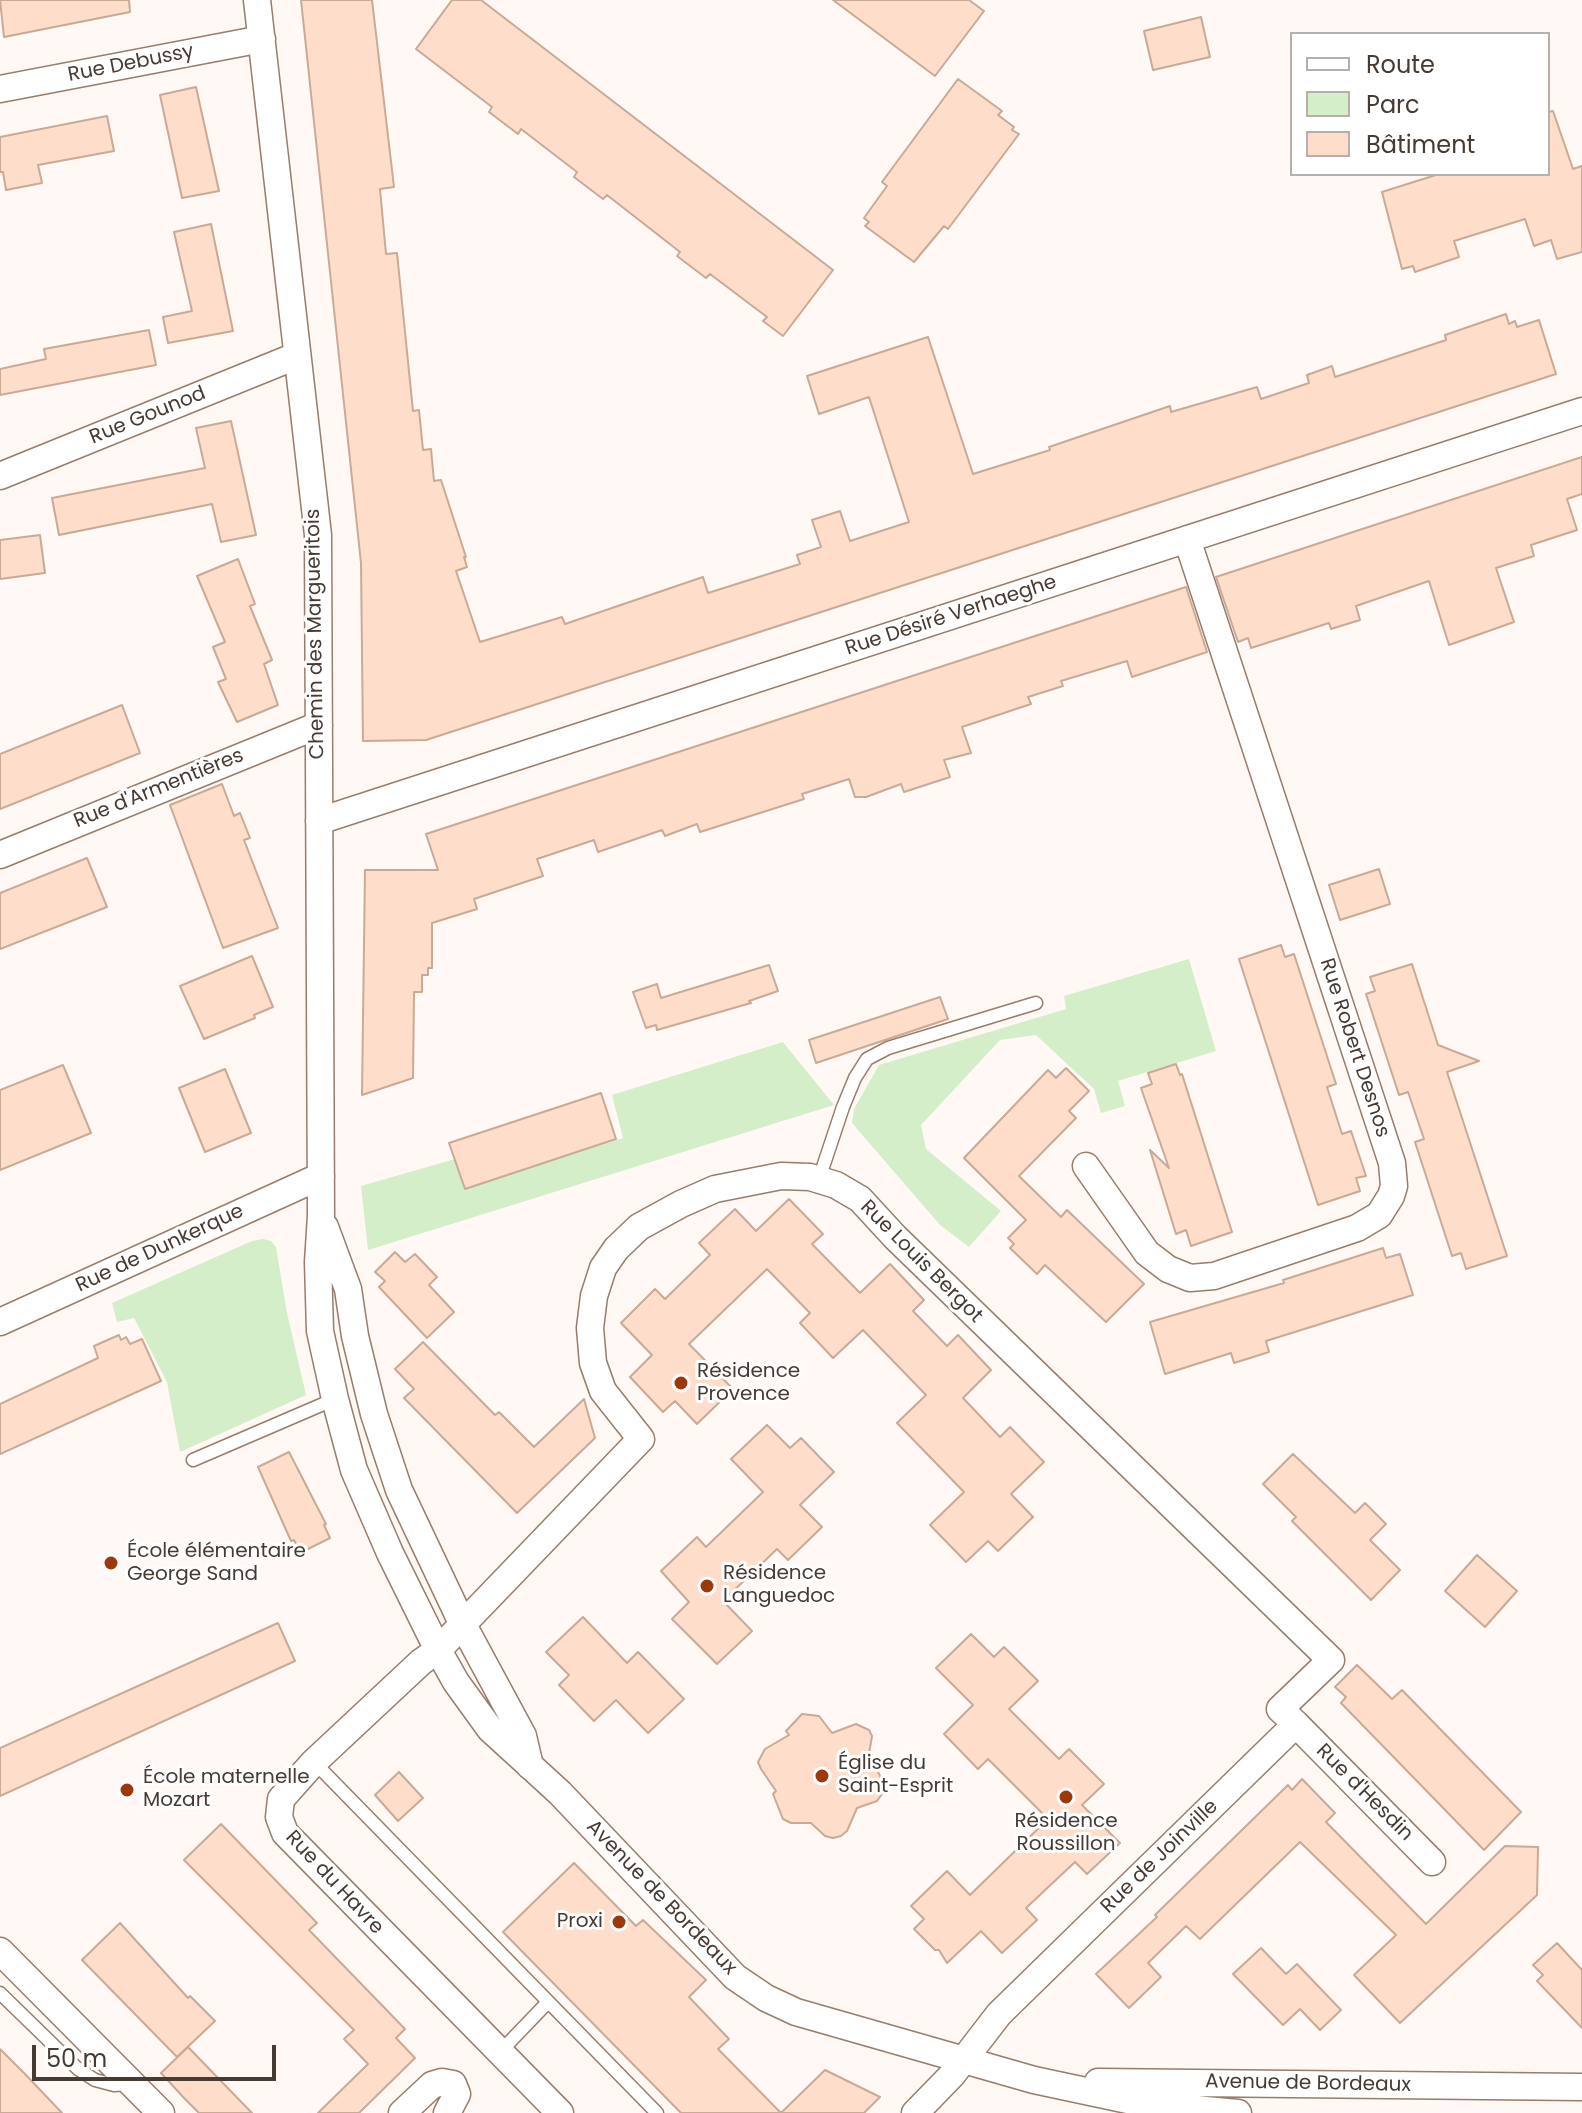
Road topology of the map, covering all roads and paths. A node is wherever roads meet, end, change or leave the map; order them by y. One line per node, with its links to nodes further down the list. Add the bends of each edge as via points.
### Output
1 (257, 0): 2 (street, Chemin des Margueritois)
2 (262, 39): 3 (street, Rue Debussy); 4 (street, Chemin des Margueritois)
3 (0, 89)
4 (296, 356): 6 (street, Rue Gounod); 8 (street, Chemin des Margueritois, via 318,535)
5 (1582, 411): 7 (street, Rue Désiré Verhaeghe)
6 (0, 476)
7 (1187, 539): 9 (street, Rue Désiré Verhaeghe); 12 (street, Rue Robert Desnos, via 1392,1163 1394,1186 1379,1215 1357,1228 1214,1276 1190,1278 1147,1253)
8 (319, 725): 9 (street, Chemin des Margueritois); 10 (street, Rue d'Armentières)
9 (319, 821): 13 (street, Chemin des Margueritois)
10 (0, 855)
11 (1036, 1003): 14 (lane, via 867,1059 843,1107)
12 (1086, 1166)
13 (321, 1176): 15 (street, Avenue de Bordeaux); 16 (street, Rue de Dunkerque)
14 (819, 1179): 19 (street, Rue Louis Bergot, via 781,1176 715,1189 658,1215 616,1249 594,1296 593,1363 603,1391 641,1439); 21 (street, Rue Louis Bergot, via 860,1199 1331,1660 1280,1709)
15 (321, 1216): 17 (street, Avenue de Bordeaux, via 320,1331); 19 (street, Avenue de Bordeaux, via 348,1289 374,1414 399,1490)
16 (0, 1322)
17 (335, 1399): 18 (lane); 20 (street, Avenue de Bordeaux, via 354,1470)
18 (193, 1460)
19 (462, 1623): 20 (street, Rue Louis Bergot); 23 (street, Avenue de Bordeaux, via 523,1736)
20 (438, 1650): 22 (street, Rue du Havre); 23 (street, Avenue de Bordeaux, via 490,1729)
21 (1296, 1724): 24 (street, Rue d'Hesdin); 29 (street, Rue de Joinville, via 999,2014)
22 (314, 1762): 27 (lane); 28 (street, Rue du Havre, via 281,1799 279,1817 285,1833)
23 (530, 1766): 29 (street, Avenue de Bordeaux, via 735,1977 796,2012)
24 (1432, 1862)
25 (0, 1951): 31 (street)
26 (0, 1993): 31 (lane, via 78,2069 114,2085)
27 (548, 2002): 28 (lane); 37 (lane)
28 (500, 2052): 36 (street, Rue du Havre)
29 (964, 2060): 30 (street, Avenue de Bordeaux); 38 (street, Rue de Joinville)
30 (1034, 2080): 32 (street, Avenue de Bordeaux); 39 (street, Avenue de Bordeaux, via 1151,2105)
31 (132, 2084): 33 (street)
32 (1582, 2087)
33 (161, 2113)
34 (402, 2113): 35 (street, via 442,2082 453,2084 457,2094)
35 (447, 2113)
36 (560, 2113)
37 (657, 2113)
38 (915, 2113)
39 (1238, 2113)

